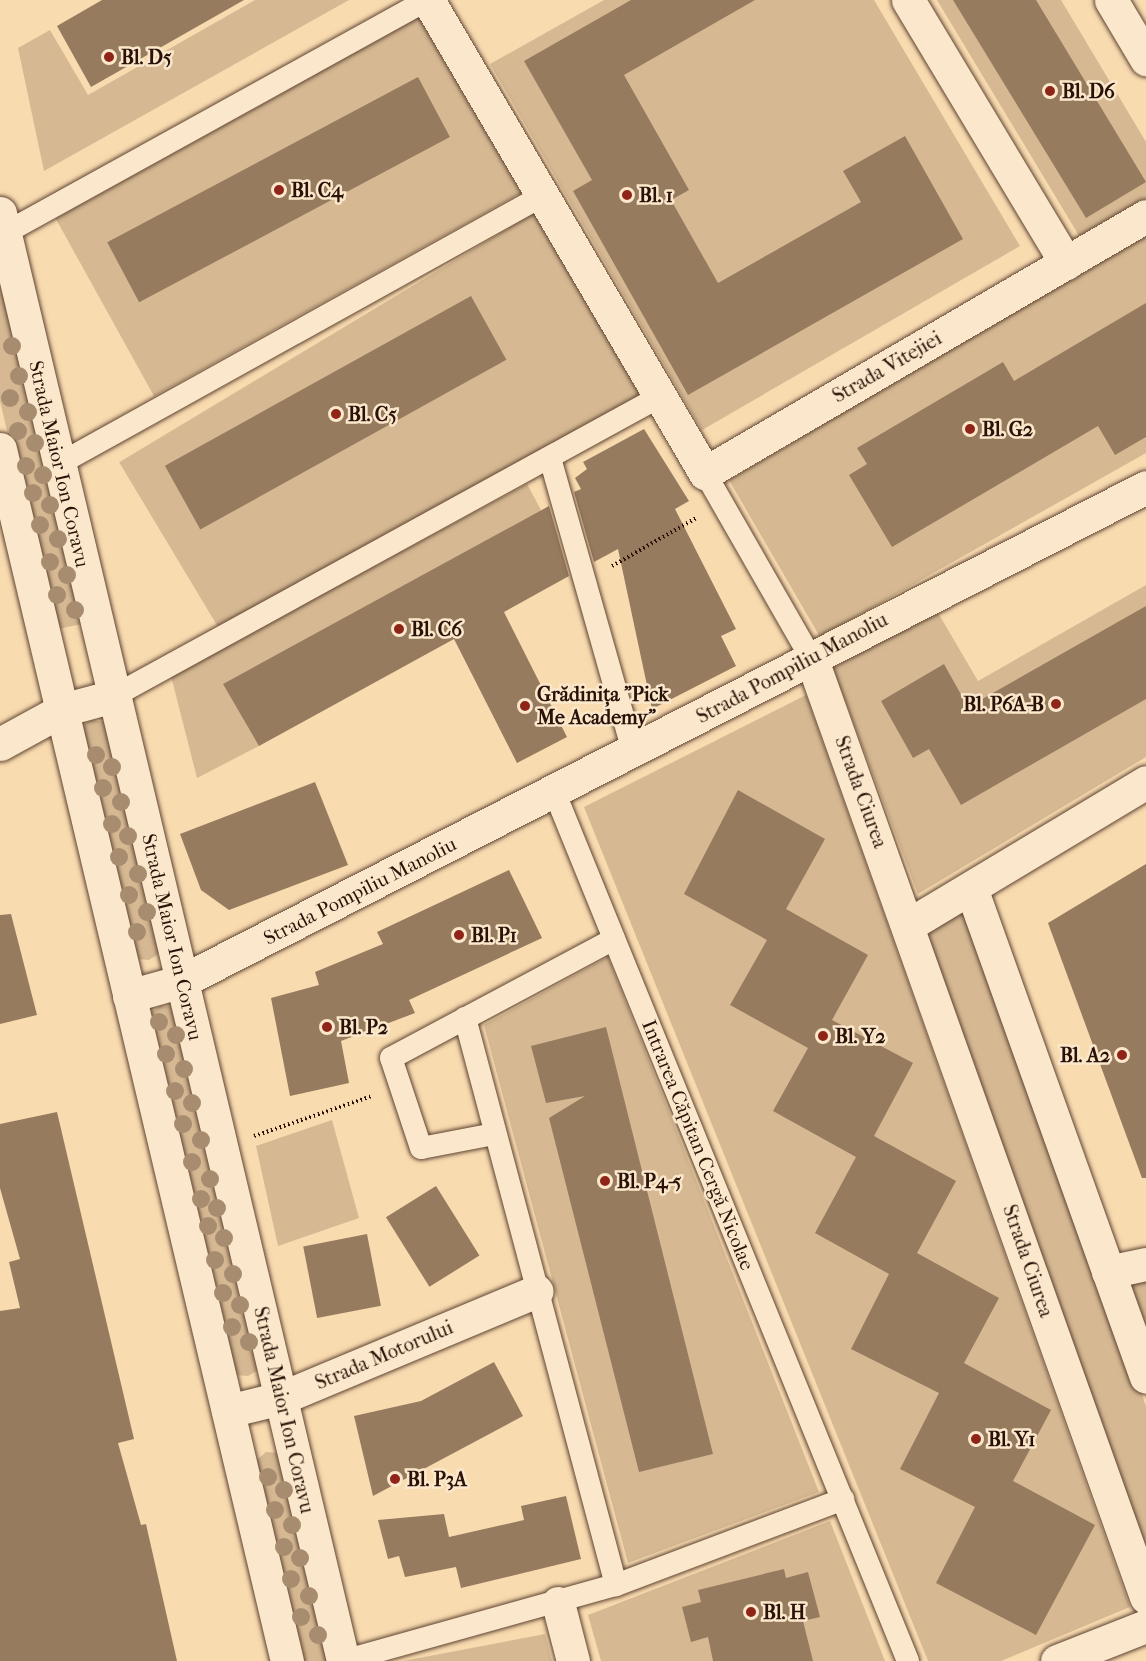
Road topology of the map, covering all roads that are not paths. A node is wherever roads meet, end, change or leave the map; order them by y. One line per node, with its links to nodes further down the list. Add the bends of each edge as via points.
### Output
1 (428, 0): 5 (street); 7 (lane)
2 (908, 0): 8 (street)
3 (1111, 0): 4 (street)
4 (1146, 59)
5 (540, 197): 9 (street); 12 (lane)
6 (1146, 216): 8 (street, Strada Vitejiei)
7 (2, 223): 12 (street, Strada Maior Ion Coravu)
8 (1066, 263): 13 (street, Strada Vitejiei)
9 (659, 397): 11 (lane); 13 (street)
10 (0, 449): 17 (street)
11 (550, 458): 16 (lane); 19 (lane)
12 (59, 464): 16 (street, Strada Maior Ion Coravu)
13 (705, 473): 15 (lane)
14 (1146, 487): 15 (street, Strada Pompiliu Manoliu)
15 (812, 660): 19 (street, Strada Pompiliu Manoliu); 23 (street, Strada Ciurea)
16 (114, 696): 17 (street); 25 (street, Strada Maior Ion Coravu)
17 (62, 710): 18 (street); 26 (street)
18 (0, 744)
19 (633, 751): 21 (street, Strada Pompiliu Manoliu)
20 (1146, 782): 22 (street)
21 (554, 791): 24 (lane, Intrarea Căpitan Cergă Nicolae); 25 (street, Strada Pompiliu Manoliu)
22 (971, 888): 23 (street); 30 (street)
23 (910, 924): 37 (street, Strada Ciurea)
24 (614, 939): 27 (lane); 35 (lane, Intrarea Căpitan Cergă Nicolae)
25 (182, 981): 26 (street, Strada Pompiliu Manoliu); 33 (street, Strada Maior Ion Coravu)
26 (129, 996): 34 (street)
27 (465, 1018): 28 (lane); 28 (lane, via 397,1052 389,1065 421,1148)
28 (494, 1134): 31 (lane)
29 (1146, 1264): 30 (street)
30 (1108, 1272): 32 (street)
31 (537, 1291): 33 (street, Strada Motorului); 36 (lane)
32 (1146, 1376)
33 (281, 1398): 34 (street, Strada Motorului); 41 (street, Strada Maior Ion Coravu)
34 (228, 1411): 40 (street)
35 (843, 1499): 36 (lane); 43 (lane, Intrarea Căpitan Cergă Nicolae)
36 (616, 1585): 38 (lane)
37 (1146, 1597)
38 (558, 1603): 41 (lane); 42 (street)
39 (1146, 1626): 44 (street)
40 (287, 1661)
41 (343, 1661)
42 (573, 1661)
43 (909, 1661)
44 (1057, 1661)

